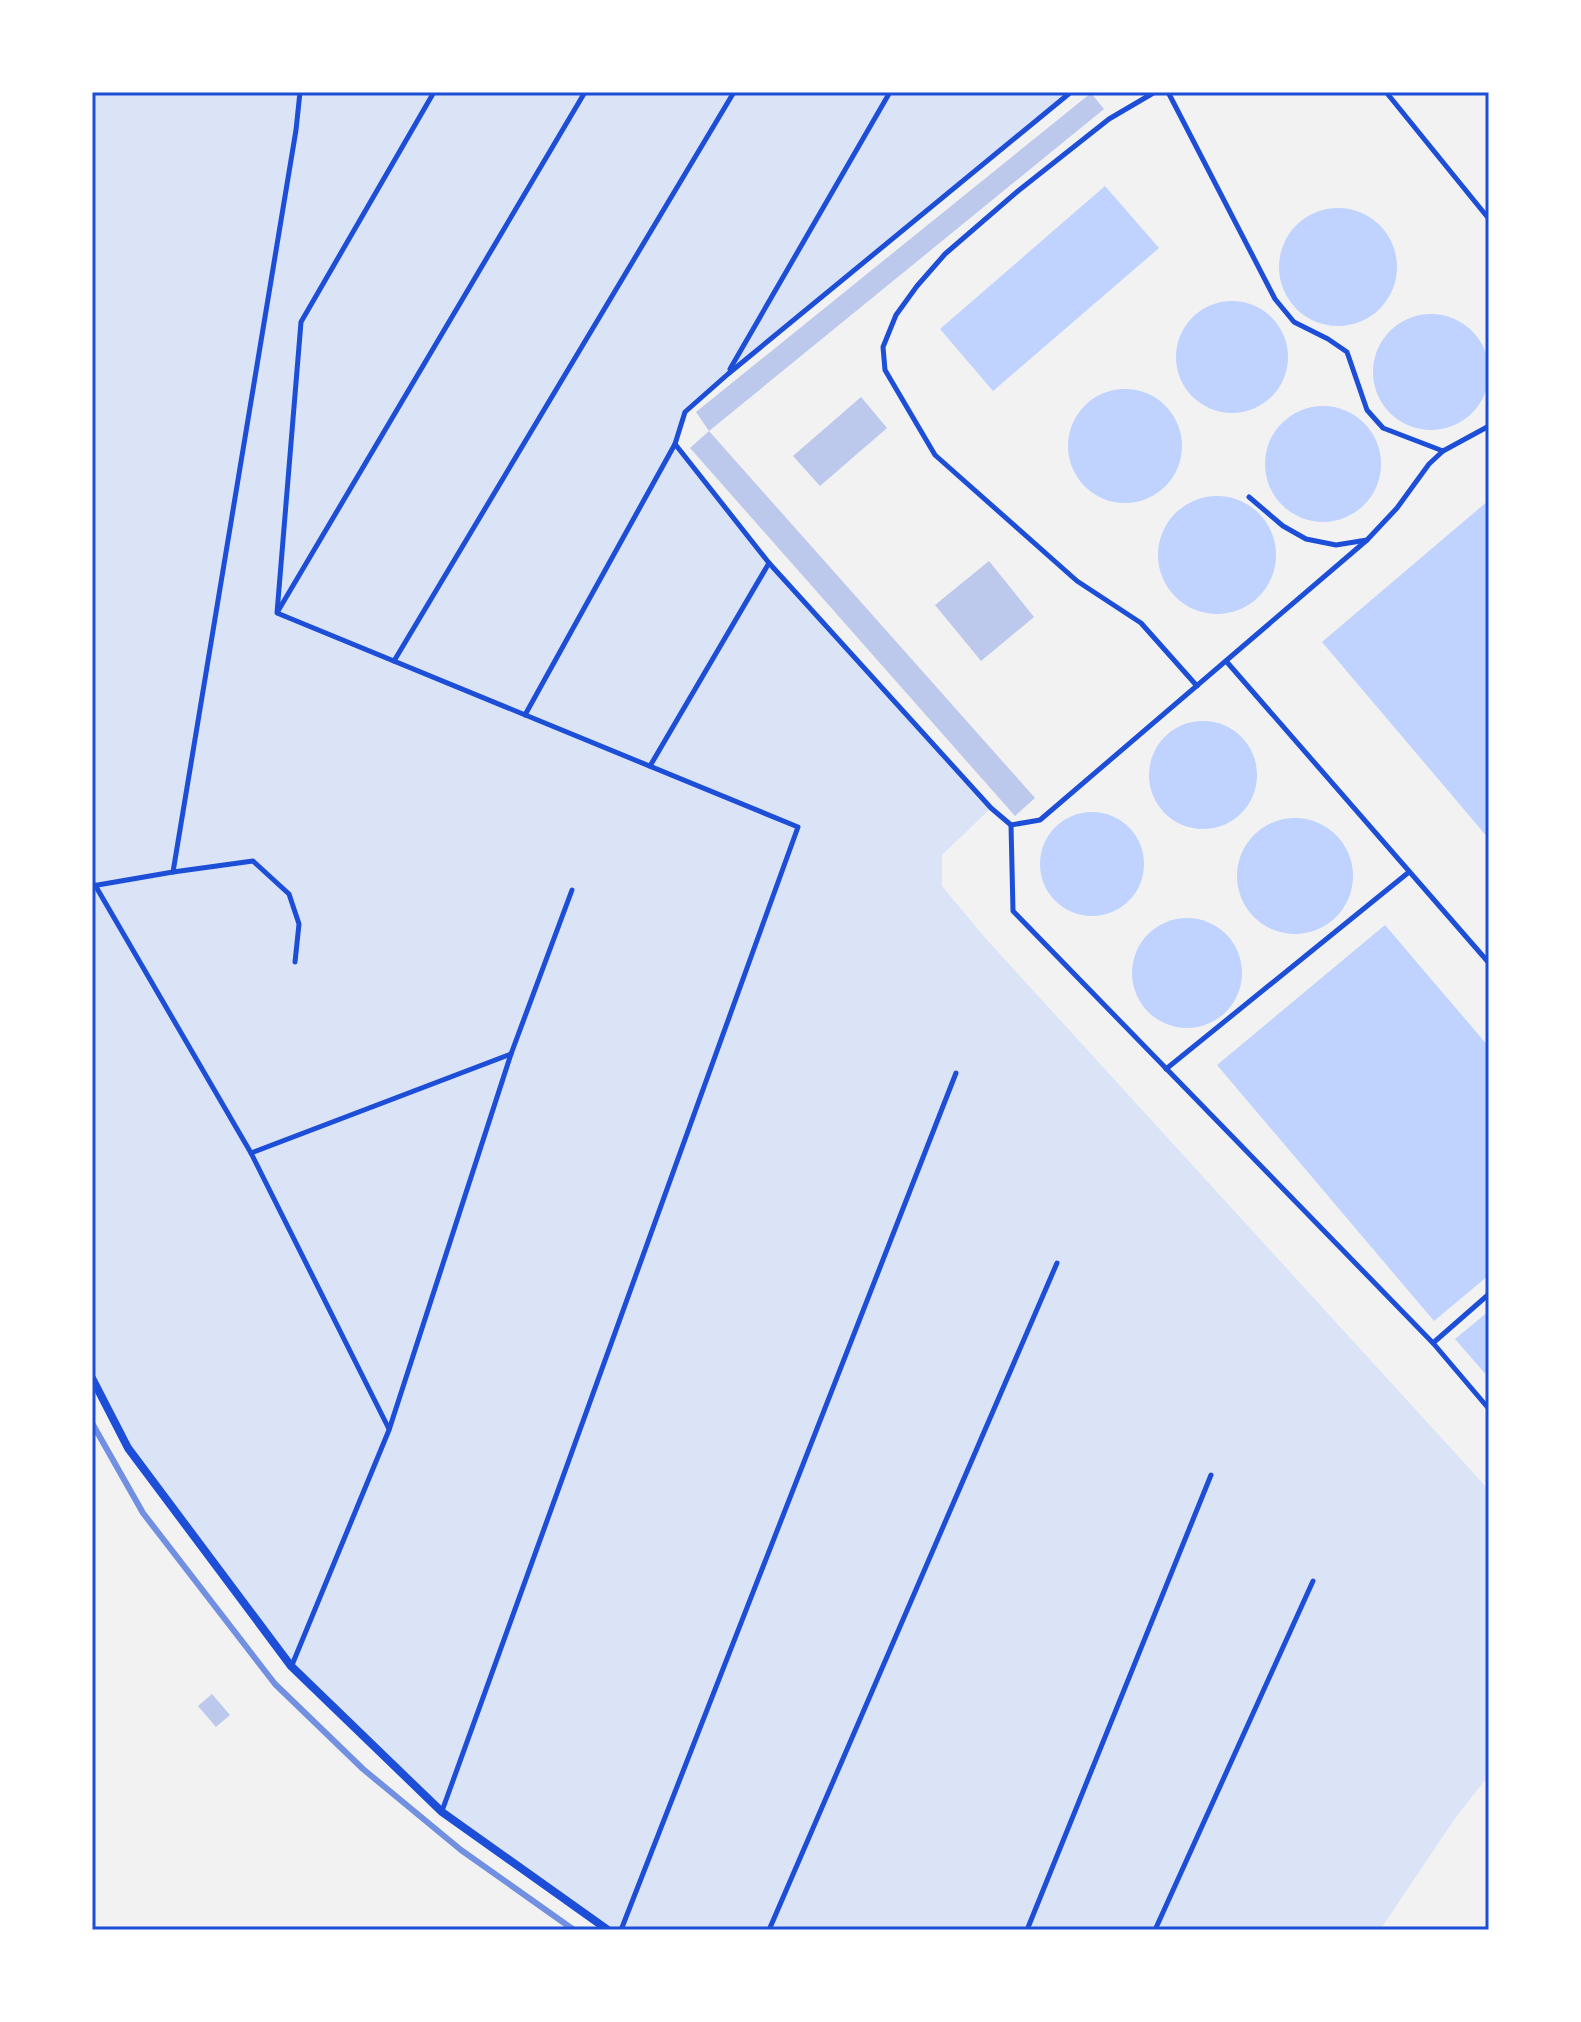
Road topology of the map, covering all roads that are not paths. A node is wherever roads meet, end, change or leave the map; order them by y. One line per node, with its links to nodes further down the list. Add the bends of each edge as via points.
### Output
1 (300, 92): 25 (lane)
2 (434, 92): 18 (lane, via 301,322)
3 (585, 92): 18 (lane)
4 (734, 92): 19 (lane)
5 (890, 92): 11 (lane)
6 (1071, 92): 11 (lane)
7 (1155, 92): 21 (lane, via 1109,119 945,254 896,315 883,347 885,370 935,455 1077,581 1141,623)
8 (1168, 92): 14 (lane, via 1275,299 1294,322 1347,352 1367,410 1383,428)
9 (1386, 92): 10 (lane)
10 (1489, 219)
11 (728, 374): 13 (lane, via 685,412)
12 (1489, 426): 14 (lane)
13 (675, 444): 17 (lane); 22 (lane)
14 (1443, 451): 16 (lane)
15 (1249, 497): 16 (lane, via 1306,539 1336,545)
16 (1367, 540): 20 (lane)
17 (769, 563): 23 (lane); 24 (lane)
18 (277, 613): 19 (lane)
19 (394, 661): 22 (lane)
20 (1226, 661): 21 (lane); 26 (lane)
21 (1197, 686): 24 (lane, via 1040,820)
22 (525, 715): 23 (lane)
23 (649, 766): 44 (lane, via 798,827)
24 (1011, 825): 32 (lane, via 1013,911)
25 (173, 872): 27 (lane); 29 (lane, via 253,861 289,894 299,924)
26 (1409, 872): 30 (lane); 32 (lane)
27 (93, 885): 34 (lane)
28 (572, 890): 31 (lane)
29 (295, 962)
30 (1489, 963)
31 (511, 1054): 34 (lane); 40 (lane)
32 (1166, 1069): 37 (lane)
33 (956, 1073): 46 (lane)
34 (251, 1153): 40 (lane)
35 (1057, 1263): 47 (lane)
36 (1489, 1294): 37 (lane)
37 (1433, 1343): 39 (lane)
38 (92, 1378): 43 (street, via 128,1448)
39 (1489, 1409)
40 (389, 1430): 43 (lane)
41 (1211, 1475): 48 (lane)
42 (1313, 1581): 49 (lane)
43 (291, 1666): 44 (street)
44 (442, 1812): 45 (street)
45 (608, 1930)
46 (621, 1930)
47 (769, 1930)
48 (1027, 1930)
49 (1155, 1930)

